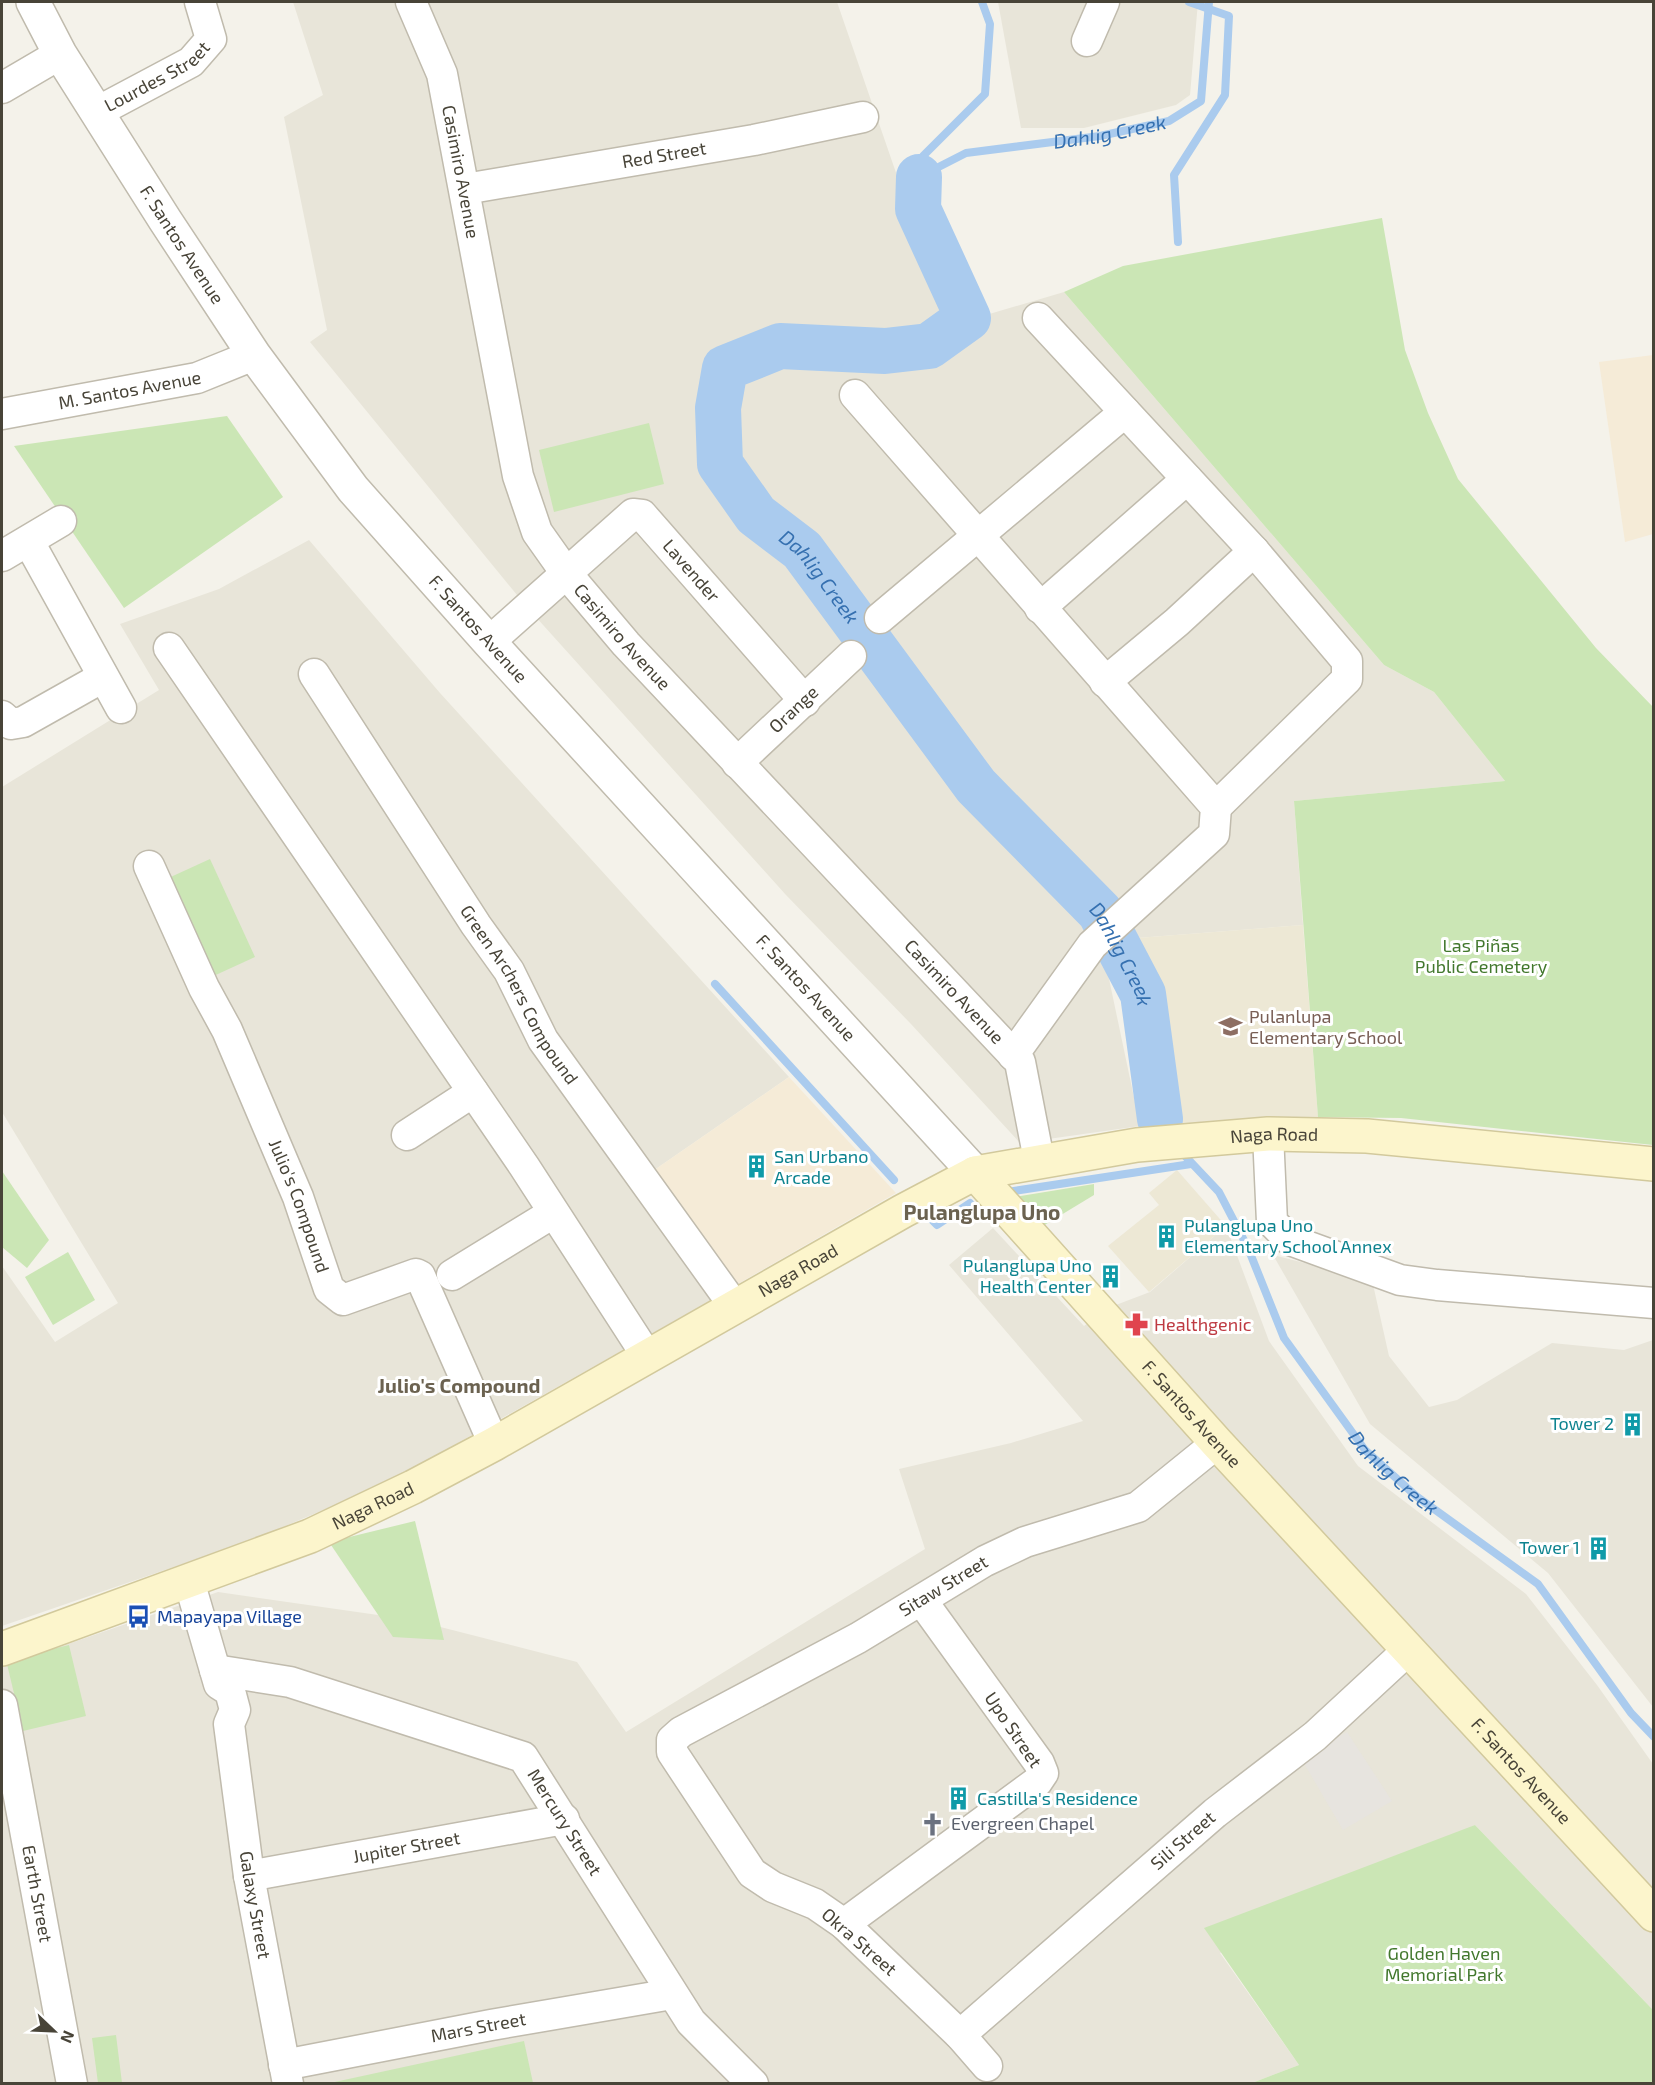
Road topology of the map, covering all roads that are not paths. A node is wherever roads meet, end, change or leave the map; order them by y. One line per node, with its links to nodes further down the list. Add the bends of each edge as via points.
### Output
1 (33, 2): 6 (street, F. Santos Avenue)
2 (200, 2): 8 (street, Lourdes Street, via 211,39 191,62)
3 (411, 2): 10 (street, Casimiro Avenue, via 442,74)
4 (1104, 2): 5 (street)
5 (1087, 41)
6 (60, 54): 7 (street); 8 (street, F. Santos Avenue)
7 (2, 88)
8 (97, 112): 12 (street, F. Santos Avenue)
9 (863, 117): 10 (street, Red Street)
10 (465, 189): 22 (street, Casimiro Avenue, via 518,476 537,532)
11 (1038, 318): 14 (street)
12 (254, 355): 15 (street, M. Santos Avenue, via 197,378); 25 (street, F. Santos Avenue, via 353,489)
13 (855, 395): 18 (street)
14 (1125, 412): 16 (street); 18 (street)
15 (2, 414)
16 (1187, 479): 20 (street); 23 (street)
17 (61, 521): 19 (street)
18 (978, 536): 23 (street); 24 (street)
19 (28, 542): 21 (street); 29 (street)
20 (1254, 551): 30 (street); 35 (street, via 1347,661 1347,679)
21 (2, 556)
22 (566, 573): 25 (street, Lavender); 31 (street, Lavender, via 633,514 642,515); 34 (street, Casimiro Avenue)
23 (1040, 608): 30 (street)
24 (880, 618)
25 (489, 642): 43 (street, F. Santos Avenue)
26 (169, 648): 38 (street)
27 (851, 656): 31 (street, Orange)
28 (314, 674): 47 (street, Green Archers Compound, via 509,971 543,1040)
29 (103, 677): 32 (street); 33 (street, via 23,722 11,723)
30 (1105, 682): 35 (street)
31 (805, 701): 34 (street, Orange)
32 (121, 708)
33 (2, 716)
34 (737, 763): 37 (street, Casimiro Avenue)
35 (1216, 807): 37 (street, via 1214,834 1092,945)
36 (149, 866): 50 (street, Julio's Compound, via 227,1030 298,1197 329,1289 343,1300 416,1274 420,1276)
37 (1012, 1055): 41 (street, Casimiro Avenue, via 1020,1062)
38 (473, 1092): 40 (street); 44 (street)
39 (1268, 1134): 41 (main road, Naga Road, via 1137,1145); 42 (main road, Naga Road, via 1368,1136); 46 (street, via 1272,1222 1290,1240 1400,1280)
40 (407, 1135)
41 (1039, 1161): 43 (main road, Naga Road)
42 (1653, 1164)
43 (975, 1173): 47 (main road, Naga Road); 49 (main road, F. Santos Avenue)
44 (554, 1213): 45 (street); 48 (street)
45 (452, 1275)
46 (1653, 1303)
47 (735, 1307): 48 (main road, Naga Road)
48 (647, 1356): 50 (main road, Naga Road)
49 (1216, 1443): 52 (street, Sitaw Street, via 1138,1507 1025,1542 985,1561); 54 (main road, F. Santos Avenue)
50 (494, 1444): 51 (main road, Naga Road, via 310,1536)
51 (189, 1581): 53 (main road, Naga Road); 55 (street, Galaxy Street)
52 (922, 1601): 57 (street, Sitaw Street); 61 (street, Upo Street, via 1043,1773 1037,1782)
53 (2, 1649)
54 (1407, 1651): 60 (main road, F. Santos Avenue); 63 (street, Sili Street, via 1316,1736 1215,1813)
55 (217, 1677): 58 (street, Mercury Street, via 290,1682 523,1757); 59 (street, Galaxy Street, via 230,1690 235,1710 229,1724)
56 (2, 1705): 66 (street, Earth Street)
57 (672, 1740): 61 (street, Okra Street, via 672,1752 752,1874 815,1904)
58 (564, 1819): 59 (street, Jupiter Street); 62 (street, Mercury Street)
59 (249, 1876): 65 (street, Galaxy Street)
60 (1653, 1915)
61 (844, 1924): 63 (street, Okra Street)
62 (672, 1994): 65 (street, Mars Street, via 491,2025); 67 (street, Mercury Street, via 702,2035)
63 (960, 2035): 64 (street, Okra Street)
64 (987, 2066)
65 (286, 2074)
66 (72, 2084)
67 (753, 2084)

